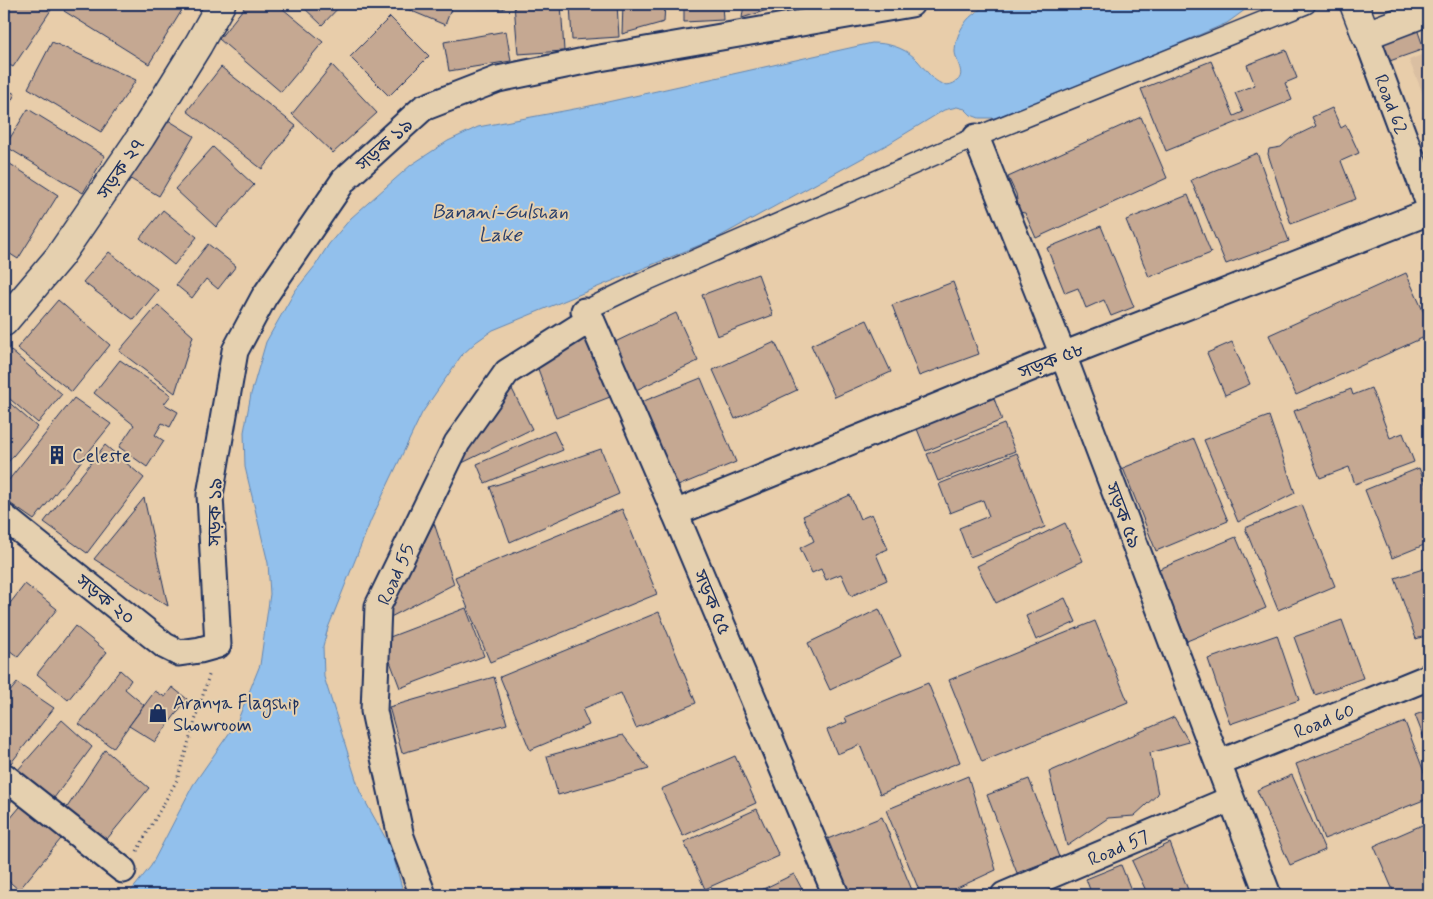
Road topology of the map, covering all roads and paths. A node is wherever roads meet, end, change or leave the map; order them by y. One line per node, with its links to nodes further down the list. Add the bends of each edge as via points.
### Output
1 (220, 4): 11 (street, সড়ক ২৭, via 146,129 59,257)
2 (911, 4): 15 (street, সড়ক ১৯, via 594,59 498,79 423,108 344,180 264,297 235,351 210,495)
3 (1306, 4): 7 (street)
4 (1354, 4): 6 (street, Road 62)
5 (1429, 11): 6 (street)
6 (1366, 35): 8 (street, Road 62)
7 (976, 137): 10 (street, via 654,277); 12 (street, সড়ক ৫৯)
8 (1429, 204)
9 (1429, 212): 12 (street, সড়ক ৫৮)
10 (588, 315): 13 (street, সড়ক ৫৫); 22 (street, Road 55, via 507,372 457,443 378,606 374,711 401,837)
11 (4, 322)
12 (1063, 356): 13 (street, সড়ক ৫৮); 17 (street, সড়ক ৫৯)
13 (675, 513): 23 (street, সড়ক ৫৫)
14 (4, 517): 15 (street, সড়ক ২০, via 165,646 179,652)
15 (218, 645): 20 (path, via 177,780 131,862)
16 (1429, 677): 17 (street, Road 60)
17 (1219, 763): 19 (street, সড়ক ৫৯)
18 (4, 776): 20 (street)
19 (1231, 799): 24 (street, Road 57); 25 (street, সড়ক ৫৯)
20 (123, 870): 21 (path)
21 (102, 895)
22 (423, 895)
23 (836, 895)
24 (1004, 895)
25 (1268, 895)

